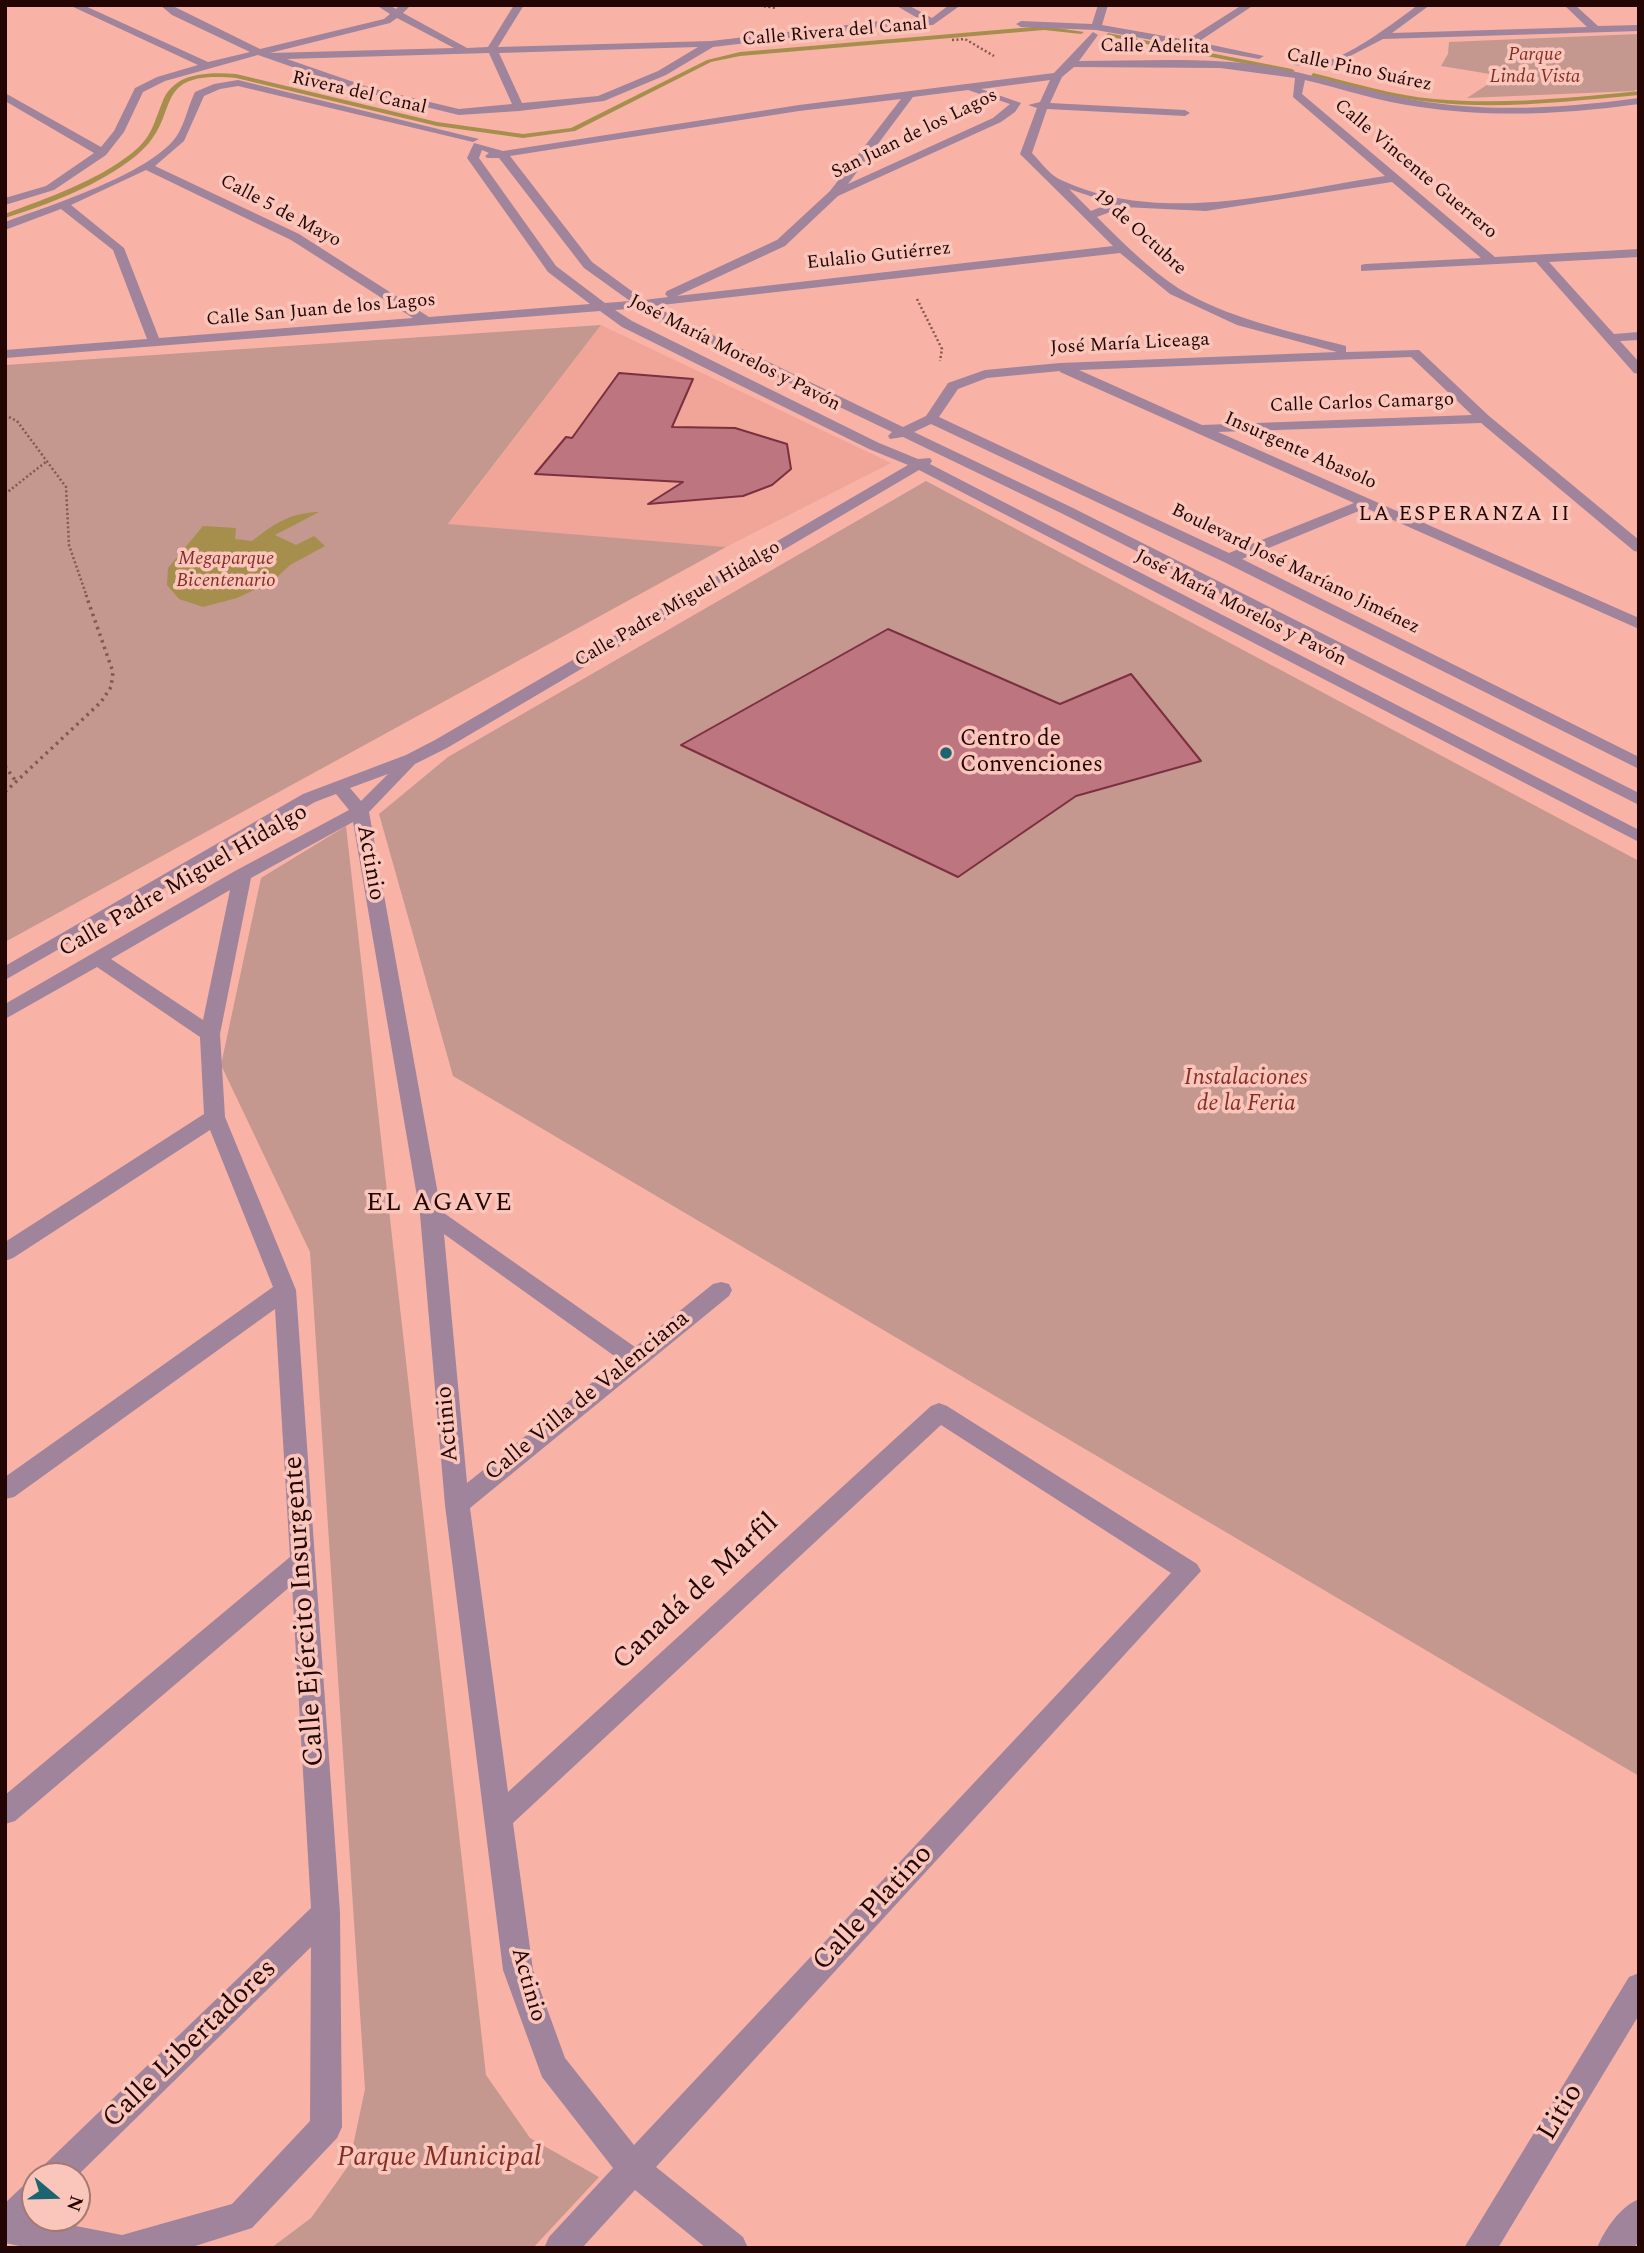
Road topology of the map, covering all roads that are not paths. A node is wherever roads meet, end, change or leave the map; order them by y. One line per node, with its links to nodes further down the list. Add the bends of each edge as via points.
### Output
1 (74, 5): 27 (street)
2 (165, 5): 23 (street, Calle Rivera del Canal)
3 (381, 5): 12 (street)
4 (406, 5): 12 (street)
5 (519, 5): 22 (street)
6 (900, 5): 13 (street)
7 (956, 5): 13 (street)
8 (1102, 5): 17 (street)
9 (1249, 5): 20 (street)
10 (1425, 5): 18 (street)
11 (1569, 5): 16 (street)
12 (396, 13): 21 (street); 23 (street, via 387,20)
13 (933, 22): 19 (street, Calle Rivera del Canal)
14 (1021, 24): 17 (street)
15 (1639, 28): 16 (street)
16 (1595, 29): 18 (street)
17 (1094, 31): 20 (street); 26 (street)
18 (1381, 36): 25 (street, via 1327,65)
19 (711, 44): 22 (street, Calle Rivera del Canal); 37 (street, Calle Rivera del Canal, via 662,73 600,99)
20 (1188, 44): 24 (street)
21 (463, 49): 22 (street, Calle Rivera del Canal); 23 (street, Calle Rivera del Canal)
22 (492, 49): 37 (street)
23 (266, 55): 27 (street, Calle Rivera del Canal); 40 (street, Calle Rivera del Canal)
24 (1275, 59)
25 (1288, 61)
26 (1071, 64): 28 (street, Calle Adelita); 30 (street)
27 (207, 65): 42 (street, Calle Rivera del Canal, via 139,90 119,132)
28 (1240, 66): 29 (street, Calle Pino Suárez)
29 (1301, 75): 35 (street, Calle Pino Suárez, via 1393,99 1475,110); 45 (street, Calle Vincente Guerrero, via 1297,95)
30 (1057, 76): 31 (street); 38 (street)
31 (1033, 79): 32 (street); 36 (street, San Juan de los Lagos)
32 (968, 87): 33 (street); 36 (street)
33 (909, 95): 43 (street); 47 (street)
34 (5, 96): 42 (street)
35 (1639, 101)
36 (1016, 103): 38 (street); 47 (street, San Juan de los Lagos, via 997,120)
37 (519, 108): 40 (street, Calle Rivera del Canal)
38 (1041, 109): 39 (street); 46 (street, 19 de Octubre, via 1026,154)
39 (1185, 113)
40 (460, 116): 41 (street, José María Morelos y Pavón)
41 (474, 145): 43 (street); 44 (street, Rivera del Canal, via 238,83 199,94 179,141); 59 (street, José María Morelos y Pavón, via 552,269)
42 (102, 153): 48 (street, Calle Rivera del Canal, via 50,188)
43 (502, 154): 58 (street, José María Morelos y Pavón, via 588,265)
44 (146, 166): 50 (street); 60 (street, Calle 5 de Mayo, via 295,237)
45 (1394, 178): 49 (street, via 1206,206); 56 (street, Calle Vincente Guerrero)
46 (1052, 180): 49 (street); 51 (street, 19 de Octubre)
47 (834, 194): 58 (street, San Juan de los Lagos, via 781,243)
48 (5, 202)
49 (1122, 203): 51 (street)
50 (62, 205): 52 (street); 63 (street, via 118,248)
51 (1090, 216): 53 (street, 19 de Octubre)
52 (5, 226)
53 (1123, 249): 58 (street, Eulalio Gutiérrez); 65 (street, 19 de Octubre, via 1174,291 1242,323)
54 (1639, 253): 55 (street)
55 (1540, 259): 56 (street); 62 (street)
56 (1492, 261): 57 (street)
57 (1365, 268)
58 (644, 303): 59 (street, Calle San Juan de los Lagos); 71 (street, José María Morelos y Pavón)
59 (601, 306): 60 (street, Calle San Juan de los Lagos); 72 (street, José María Morelos y Pavón, via 627,324)
60 (427, 321): 63 (street, Calle San Juan de los Lagos)
61 (1639, 336): 62 (street)
62 (1611, 338): 67 (street)
63 (155, 344): 64 (street, Calle San Juan de los Lagos)
64 (5, 354)
65 (1364, 355): 66 (street, José María Liceaga); 69 (street, José María Liceaga, via 1414,353)
66 (1060, 366): 68 (street, José María Liceaga, via 985,374 953,386); 70 (street, Insurgente Abasolo)
67 (1639, 370)
68 (931, 419): 71 (street, José María Liceaga); 77 (street, Boulevard José Maríano Jiménez)
69 (1484, 419): 70 (street, Calle Carlos Camargo); 76 (street)
70 (1199, 428): 75 (street, Insurgente Abasolo)
71 (905, 432): 72 (street, José María Liceaga); 73 (street, José María Morelos y Pavón)
72 (874, 446): 74 (street, José María Morelos y Pavón)
73 (946, 453): 74 (street, Calle Padre Miguel Hidalgo); 82 (street, José María Morelos y Pavón)
74 (918, 464): 79 (street, Calle Padre Miguel Hidalgo); 84 (street, José María Morelos y Pavón)
75 (1366, 503): 77 (street); 78 (street, Insurgente Abasolo)
76 (1639, 548)
77 (1229, 559): 80 (street, Boulevard José Maríano Jiménez)
78 (1639, 624)
79 (412, 759): 81 (street, Calle Padre Miguel Hidalgo); 83 (street, Calle Padre Miguel Hidalgo)
80 (1639, 764)
81 (338, 785): 83 (street, Actinio); 87 (street, Calle Padre Miguel Hidalgo)
82 (1639, 800)
83 (359, 811): 85 (street, Calle Padre Miguel Hidalgo); 91 (street, Actinio)
84 (1639, 837)
85 (242, 875): 86 (street, Calle Padre Miguel Hidalgo); 89 (street, Calle Ejército Insurgente)
86 (98, 959): 88 (street, Calle Padre Miguel Hidalgo); 89 (street)
87 (5, 974)
88 (5, 1013)
89 (210, 1034): 90 (street, Calle Ejército Insurgente)
90 (215, 1117): 92 (street); 93 (street, Calle Ejército Insurgente)
91 (430, 1214): 95 (street); 98 (street, Actinio)
92 (5, 1253)
93 (285, 1290): 97 (street); 99 (street, Calle Ejército Insurgente)
94 (720, 1290): 95 (street, Calle Villa de Valenciana)
95 (635, 1359): 98 (street, Calle Villa de Valenciana)
96 (939, 1412): 101 (street, Canadá de Marfil); 105 (street, Calle Platino, via 1188,1571)
97 (5, 1490)
98 (457, 1505): 101 (street, Actinio)
99 (302, 1562): 100 (street); 102 (street, Calle Ejército Insurgente)
100 (5, 1812)
101 (497, 1820): 105 (street, Actinio, via 518,1970 553,2067)
102 (326, 1913): 104 (street, Calle Libertadores); 111 (street, Calle Ejército Insurgente, via 326,2127 241,2217)
103 (1639, 1987): 109 (street, Litio)
104 (69, 2162)
105 (632, 2168): 112 (street, Calle Platino); 113 (street, Actinio)
106 (21, 2210): 108 (street)
107 (1639, 2215): 114 (street)
108 (5, 2226): 110 (street)
109 (1487, 2245)
110 (114, 2248)
111 (131, 2248)
112 (560, 2248)
113 (732, 2248)
114 (1614, 2248)

